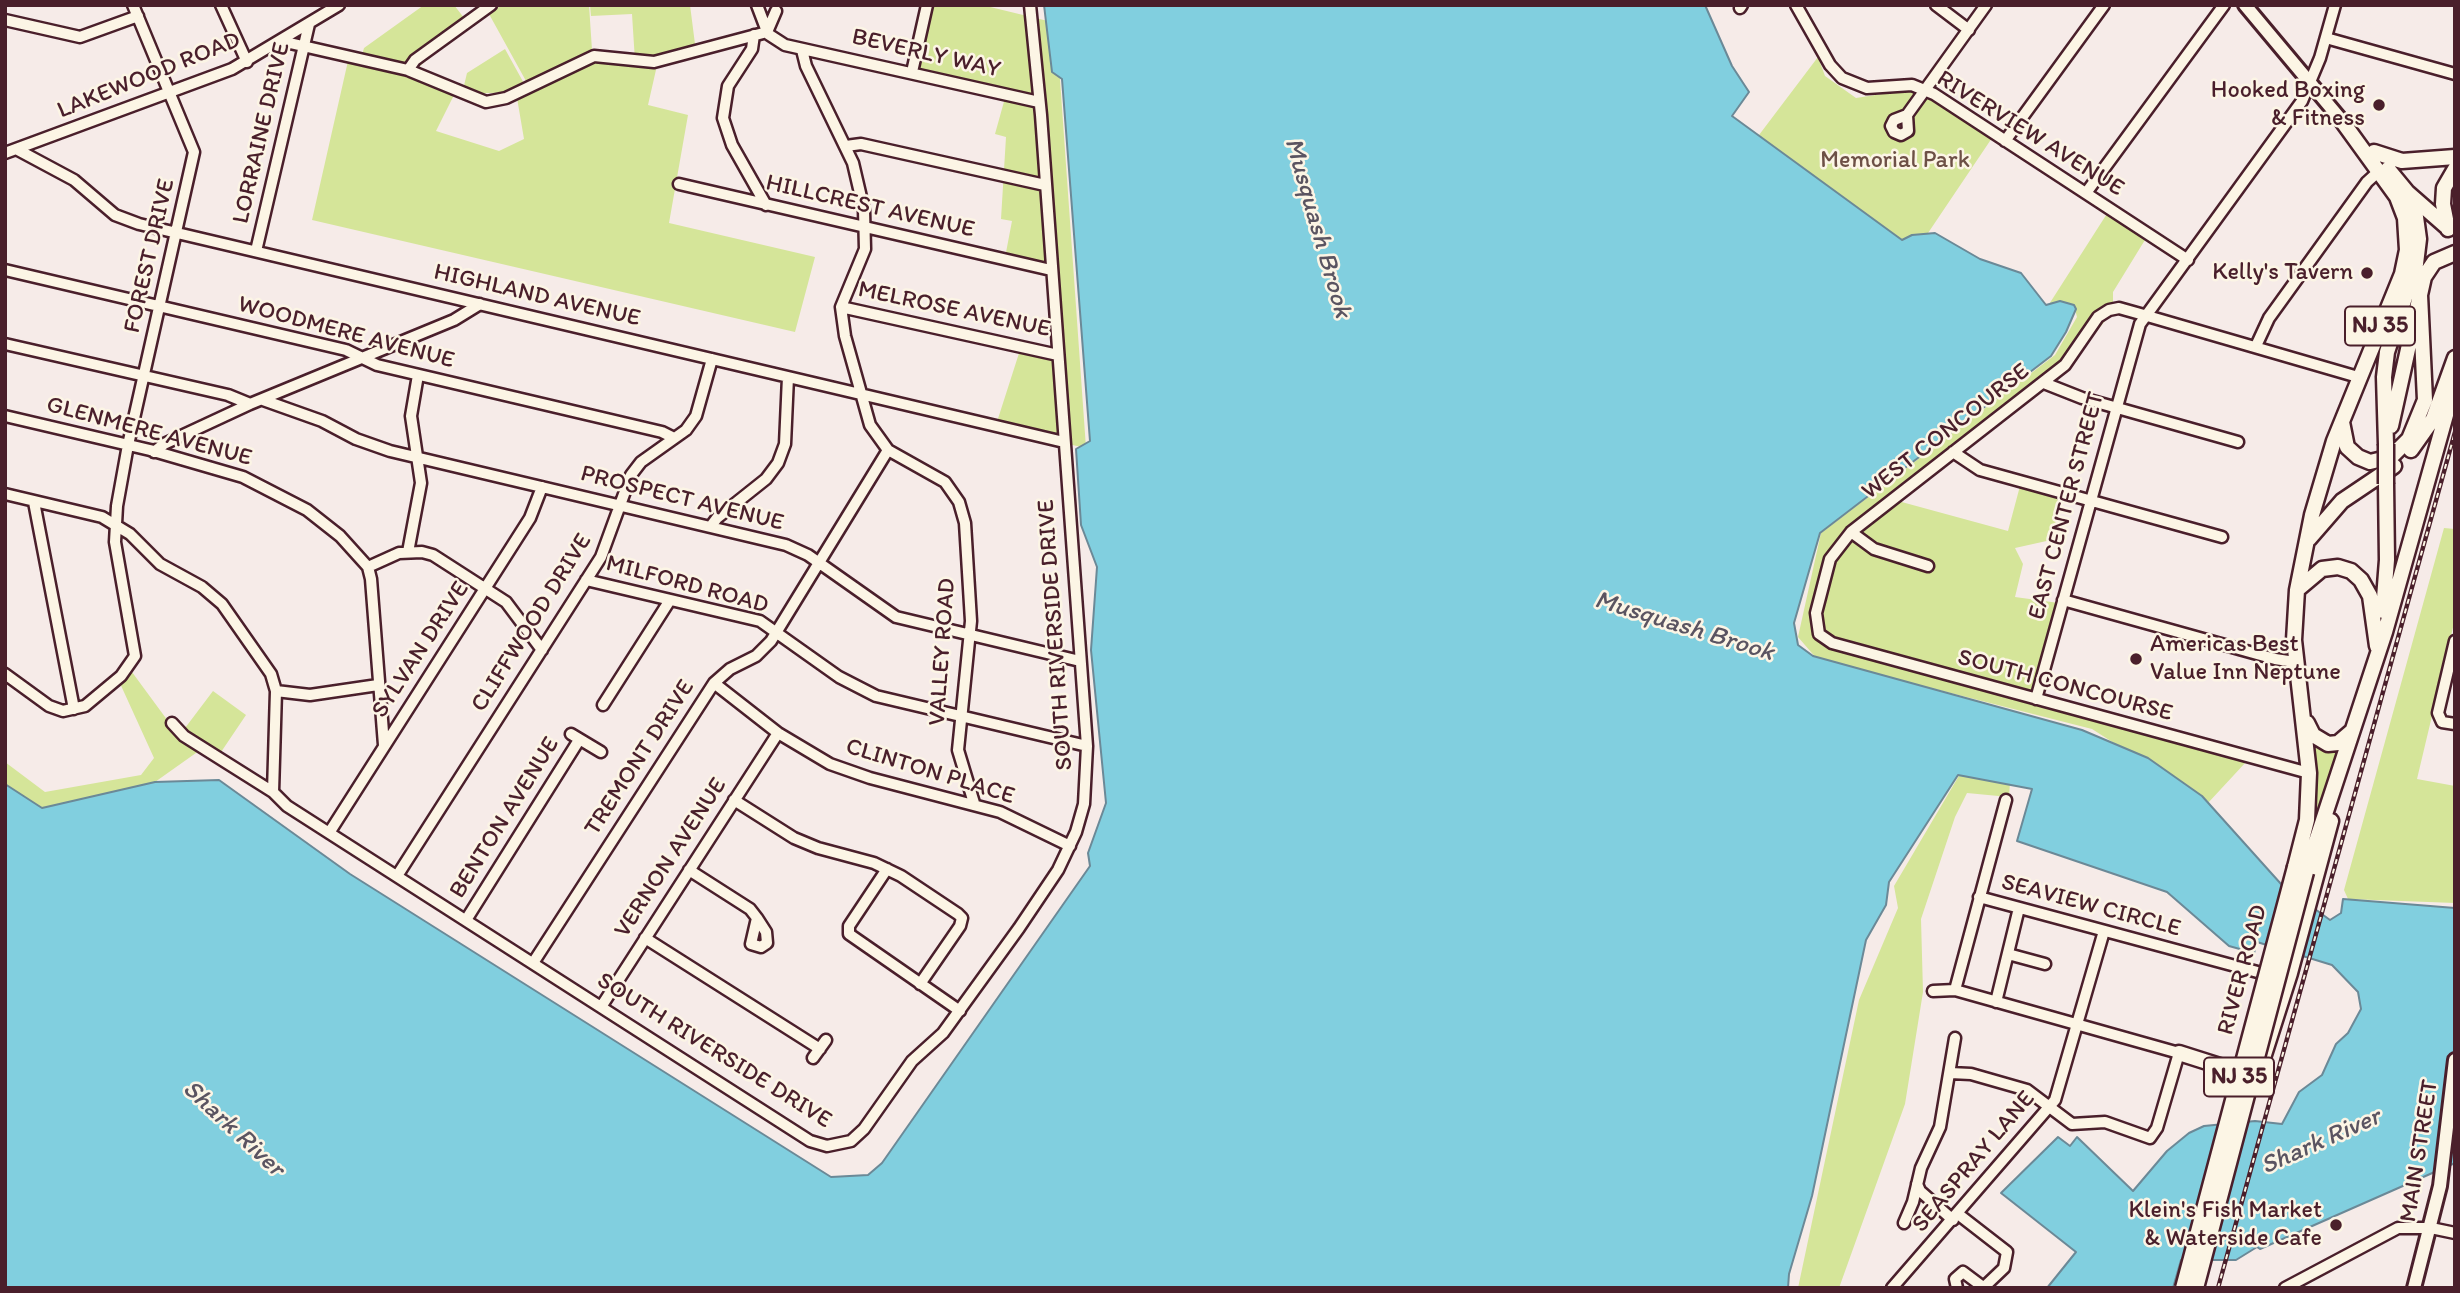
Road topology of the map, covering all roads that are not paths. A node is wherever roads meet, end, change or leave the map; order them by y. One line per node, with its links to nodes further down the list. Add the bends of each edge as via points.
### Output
1 (133, 5): 16 (street, FOREST DRIVE)
2 (221, 5): 26 (street)
3 (338, 5): 18 (street, LAKEWOOD ROAD)
4 (491, 5): 27 (street, via 415,60)
5 (757, 5): 20 (street)
6 (927, 5): 28 (street)
7 (1030, 5): 33 (street, SOUTH RIVERSIDE DRIVE)
8 (1796, 5): 31 (street, RIVERVIEW AVENUE, via 1842,78 1867,88 1901,84)
9 (1936, 5): 19 (street)
10 (1986, 5): 19 (street)
11 (2104, 5): 36 (street)
12 (2224, 5): 47 (street)
13 (2245, 5): 30 (main road, NJ 35)
14 (2335, 5): 22 (street)
15 (776, 11): 20 (street)
16 (138, 16): 17 (street, via 80,37); 32 (street, FOREST DRIVE)
17 (5, 20)
18 (309, 24): 23 (street, LAKEWOOD ROAD); 24 (street, LORRAINE DRIVE)
19 (1969, 30): 31 (street)
20 (767, 32): 21 (street); 25 (street)
21 (754, 35): 27 (street, via 654,62 594,56 497,101 476,100); 48 (street, via 753,46 727,86 723,118)
22 (2326, 38): 29 (street); 30 (street)
23 (281, 41): 24 (street); 26 (street, LAKEWOOD ROAD)
24 (304, 47): 27 (street); 52 (street, LORRAINE DRIVE)
25 (802, 50): 28 (street, BEVERLY WAY); 37 (street)
26 (247, 62): 32 (street, LAKEWOOD ROAD)
27 (408, 70)
28 (912, 72): 33 (street, BEVERLY WAY)
29 (2455, 74)
30 (2311, 85): 35 (main road, NJ 35); 54 (street)
31 (1924, 90): 34 (street); 36 (street, RIVERVIEW AVENUE)
32 (170, 92): 38 (street, LAKEWOOD ROAD); 51 (street, FOREST DRIVE, via 194,152)
33 (1040, 102): 45 (street, SOUTH RIVERSIDE DRIVE)
34 (1908, 115)
35 (2342, 121): 39 (highway, NJ 35); 43 (highway, NJ 35)
36 (2005, 141): 47 (street, RIVERVIEW AVENUE)
37 (846, 146): 45 (street, via 861,144); 49 (street, via 858,181)
38 (18, 150): 40 (street, LAKEWOOD ROAD); 51 (street, HIGHLAND AVENUE, via 74,180 115,215)
39 (2374, 152): 41 (highway, via 2402,161); 46 (highway, NJ 35)
40 (5, 153)
41 (2455, 157)
42 (2455, 169): 50 (highway, via 2443,197)
43 (2378, 172): 63 (street, via 2269,318); 71 (highway, NJ 35, via 2402,208 2407,250 2402,274)
44 (679, 184): 48 (street, HILLCREST AVENUE)
45 (1045, 185): 55 (street, SOUTH RIVERSIDE DRIVE)
46 (2407, 192): 50 (highway); 83 (highway, NJ 35, via 2416,217 2418,253 2386,352)
47 (2086, 193): 54 (street, RIVERVIEW AVENUE)
48 (766, 205): 49 (street, HILLCREST AVENUE)
49 (865, 228): 55 (street, HILLCREST AVENUE); 60 (street, via 865,249)
50 (2451, 231)
51 (177, 233): 52 (street, HIGHLAND AVENUE); 59 (street, FOREST DRIVE)
52 (256, 251): 58 (street, HIGHLAND AVENUE)
53 (2455, 253): 57 (highway, via 2430,266)
54 (2188, 260): 61 (street)
55 (1051, 270): 64 (street, SOUTH RIVERSIDE DRIVE)
56 (5, 271): 59 (street, WOODMERE AVENUE)
57 (2420, 295): 79 (highway, via 2426,386 2424,405 2409,439 2391,457 2363,460 2347,447); 83 (highway)
58 (480, 304): 65 (street, via 454,320); 67 (street, HIGHLAND AVENUE)
59 (159, 306): 65 (street, WOODMERE AVENUE, via 346,350); 69 (street, FOREST DRIVE)
60 (841, 307): 64 (street, MELROSE AVENUE); 74 (street, VALLEY ROAD)
61 (2142, 320): 63 (street, WEST CONCOURSE); 72 (street, WEST CONCOURSE, via 2114,308 2102,313 2065,365); 77 (street, EAST CENTER STREET)
62 (5, 344): 69 (street)
63 (2256, 346): 71 (street, WEST CONCOURSE)
64 (1058, 355): 81 (street, SOUTH RIVERSIDE DRIVE)
65 (363, 358): 68 (street, WOODMERE AVENUE); 75 (street)
66 (2455, 358): 98 (highway, via 2433,419 2419,441 2402,460 2342,501)
67 (712, 359): 70 (street, HIGHLAND AVENUE); 80 (street, CLIFFWOOD DRIVE, via 696,416)
68 (418, 375): 80 (street, WOODMERE AVENUE); 88 (street, via 411,416)
69 (144, 376): 76 (street); 84 (street, FOREST DRIVE)
70 (788, 377): 74 (street, HIGHLAND AVENUE); 95 (street, via 785,444 778,463)
71 (2358, 377): 79 (highway, NJ 35)
72 (2044, 383): 77 (street); 87 (street, WEST CONCOURSE)
73 (2455, 383): 113 (highway)
74 (862, 395): 81 (street, HIGHLAND AVENUE); 85 (street, VALLEY ROAD, via 872,429)
75 (263, 400): 76 (street); 88 (street, PROSPECT AVENUE, via 322,421 369,445)
76 (250, 404): 86 (street, via 164,443)
77 (2116, 408): 82 (street); 91 (street, EAST CENTER STREET)
78 (5, 416): 84 (street, GLENMERE AVENUE)
79 (2342, 421): 98 (highway, NJ 35)
80 (674, 438): 93 (street, CLIFFWOOD DRIVE, via 636,467)
81 (1064, 442): 114 (street, SOUTH RIVERSIDE DRIVE)
82 (2238, 442)
83 (2386, 444): 113 (highway, NJ 35, bridge, via 2386,592)
84 (128, 445): 86 (street, GLENMERE AVENUE); 94 (street, FOREST DRIVE)
85 (888, 450): 100 (street, TREMONT DRIVE); 110 (street, VALLEY ROAD, via 941,478 959,502 969,553)
86 (154, 452): 102 (street, GLENMERE AVENUE, via 243,477 297,504 340,536)
87 (1954, 452): 91 (street, via 1980,470); 96 (street, WEST CONCOURSE)
88 (418, 458): 89 (street, PROSPECT AVENUE); 99 (street, via 420,495)
89 (542, 487): 93 (street, PROSPECT AVENUE); 104 (street, SYLVAN DRIVE, via 530,518)
90 (5, 495): 92 (street)
91 (2091, 501): 97 (street); 107 (street, EAST CENTER STREET)
92 (34, 502): 94 (street, via 102,517); 123 (street)
93 (619, 505): 95 (street, PROSPECT AVENUE); 103 (street, CLIFFWOOD DRIVE, via 607,543)
94 (116, 526): 119 (street, via 160,564 219,601 261,656); 123 (street, FOREST DRIVE, via 135,656 99,695)
95 (712, 526): 100 (street, PROSPECT AVENUE, via 786,545)
96 (1851, 532): 101 (street, via 1874,550); 108 (street, WEST CONCOURSE, via 1830,559)
97 (2222, 537)
98 (2306, 543): 105 (highway, NJ 35)
99 (408, 552): 102 (street); 104 (street, via 433,555)
100 (820, 562): 109 (street, TREMONT DRIVE); 110 (street, PROSPECT AVENUE, via 896,617)
101 (1928, 566)
102 (368, 567): 118 (street)
103 (586, 580): 106 (street, MILFORD ROAD); 112 (street, CLIFFWOOD DRIVE)
104 (486, 588): 112 (street, via 512,608); 130 (street, SYLVAN DRIVE)
105 (2297, 590): 113 (highway, via 2322,569 2351,571 2370,596); 115 (highway, NJ 35)
106 (670, 600): 109 (street, MILFORD ROAD, via 760,621); 122 (street)
107 (2063, 600): 115 (street); 121 (street, EAST CENTER STREET)
108 (1816, 629): 121 (street, SOUTH CONCOURSE, via 1822,639 1832,643)
109 (777, 631): 117 (street, TREMONT DRIVE, via 756,656); 125 (street, MILFORD ROAD, via 859,688)
110 (970, 636): 114 (street, PROSPECT AVENUE); 125 (street, VALLEY ROAD)
111 (2455, 641): 127 (street, via 2439,718)
112 (542, 650): 143 (street, CLIFFWOOD DRIVE)
113 (2378, 651): 120 (highway, NJ 35)
114 (1080, 661): 131 (street, SOUTH RIVERSIDE DRIVE)
115 (2295, 662): 124 (highway, NJ 35)
116 (5, 674): 123 (street, via 52,708)
117 (714, 683): 129 (street, CLINTON PLACE); 151 (street, TREMONT DRIVE)
118 (377, 685): 119 (street, via 310,695); 130 (street)
119 (276, 691): 134 (street)
120 (2363, 697): 128 (highway, NJ 35); 142 (highway)
121 (2036, 699): 133 (street, SOUTH CONCOURSE)
122 (604, 705)
123 (74, 709)
124 (2303, 715): 128 (highway, via 2313,735 2328,744 2338,743); 133 (highway, NJ 35)
125 (961, 717): 131 (street, MILFORD ROAD); 137 (street, VALLEY ROAD, via 960,763)
126 (172, 723): 134 (street, SOUTH RIVERSIDE DRIVE, via 184,736)
127 (2455, 724)
128 (2353, 729): 142 (highway, NJ 35)
129 (778, 733): 135 (street, VERNON AVENUE); 137 (street, CLINTON PLACE, via 851,772)
130 (384, 745): 138 (street, SYLVAN DRIVE)
131 (1087, 746): 139 (street, SOUTH RIVERSIDE DRIVE, via 1084,804)
132 (601, 752): 147 (street, BENTON AVENUE, via 575,737)
133 (2309, 773): 142 (highway, NJ 35)
134 (273, 792): 138 (street, SOUTH RIVERSIDE DRIVE)
135 (734, 800): 140 (street, via 794,838); 141 (street, VERNON AVENUE)
136 (2006, 800): 144 (street)
137 (974, 803): 139 (street, CLINTON PLACE)
138 (329, 833): 143 (street, SOUTH RIVERSIDE DRIVE)
139 (1070, 846): 159 (street, SOUTH RIVERSIDE DRIVE)
140 (887, 869): 154 (street, via 849,926 849,934); 154 (street, via 962,918)
141 (689, 870): 146 (street); 149 (street, VERNON AVENUE)
142 (2306, 872): 153 (highway, RIVER ROAD / NJ 35, bridge); 164 (highway, via 2290,973 2266,1055 2256,1070 2226,1070); 178 (highway, NJ 35, bridge)
143 (397, 876): 147 (street, SOUTH RIVERSIDE DRIVE)
144 (1979, 897): 145 (street, SEAVIEW CIRCLE); 155 (street, SEAVIEW CIRCLE)
145 (2019, 908): 148 (street, SEAVIEW CIRCLE); 150 (street)
146 (757, 918)
147 (466, 920): 151 (street, SOUTH RIVERSIDE DRIVE)
148 (2104, 931): 153 (street, SEAVIEW CIRCLE); 160 (street, SEASPRAY LANE)
149 (645, 937): 158 (street, VERNON AVENUE); 163 (street)
150 (2008, 954): 152 (street); 157 (street)
151 (533, 963): 158 (street, SOUTH RIVERSIDE DRIVE)
152 (2045, 964)
153 (2266, 974): 177 (highway, RIVER ROAD / NJ 35, bridge)
154 (920, 984): 159 (street)
155 (1955, 990): 156 (street); 157 (street)
156 (1933, 991)
157 (1996, 1002): 160 (street)
158 (601, 1007): 159 (street, SOUTH RIVERSIDE DRIVE, via 810,1141 827,1146 851,1141 864,1129 909,1065)
159 (960, 1012)
160 (2079, 1025): 164 (street); 168 (street, SEASPRAY LANE)
161 (1955, 1038): 167 (street)
162 (826, 1040): 163 (street)
163 (820, 1049): 165 (street)
164 (2179, 1053): 168 (street, via 2150,1138 2105,1122 2072,1124)
165 (813, 1058)
166 (2455, 1060): 172 (main road, MAIN STREET)
167 (1950, 1073): 168 (street, via 2023,1088); 169 (street, via 1940,1127)
168 (2050, 1107): 170 (street, SEASPRAY LANE)
169 (1917, 1185): 170 (street); 171 (street)
170 (1956, 1217): 174 (street, SEASPRAY LANE); 176 (street, via 2007,1252 2004,1268)
171 (1904, 1223)
172 (2431, 1228): 173 (street); 179 (street, via 2398,1228); 180 (main road, MAIN STREET)
173 (2455, 1233)
174 (1892, 1288)
175 (1957, 1288): 176 (street, via 1955,1279 1963,1272)
176 (1983, 1288)
177 (2183, 1288)
178 (2196, 1288)
179 (2285, 1288)
180 (2414, 1288)

